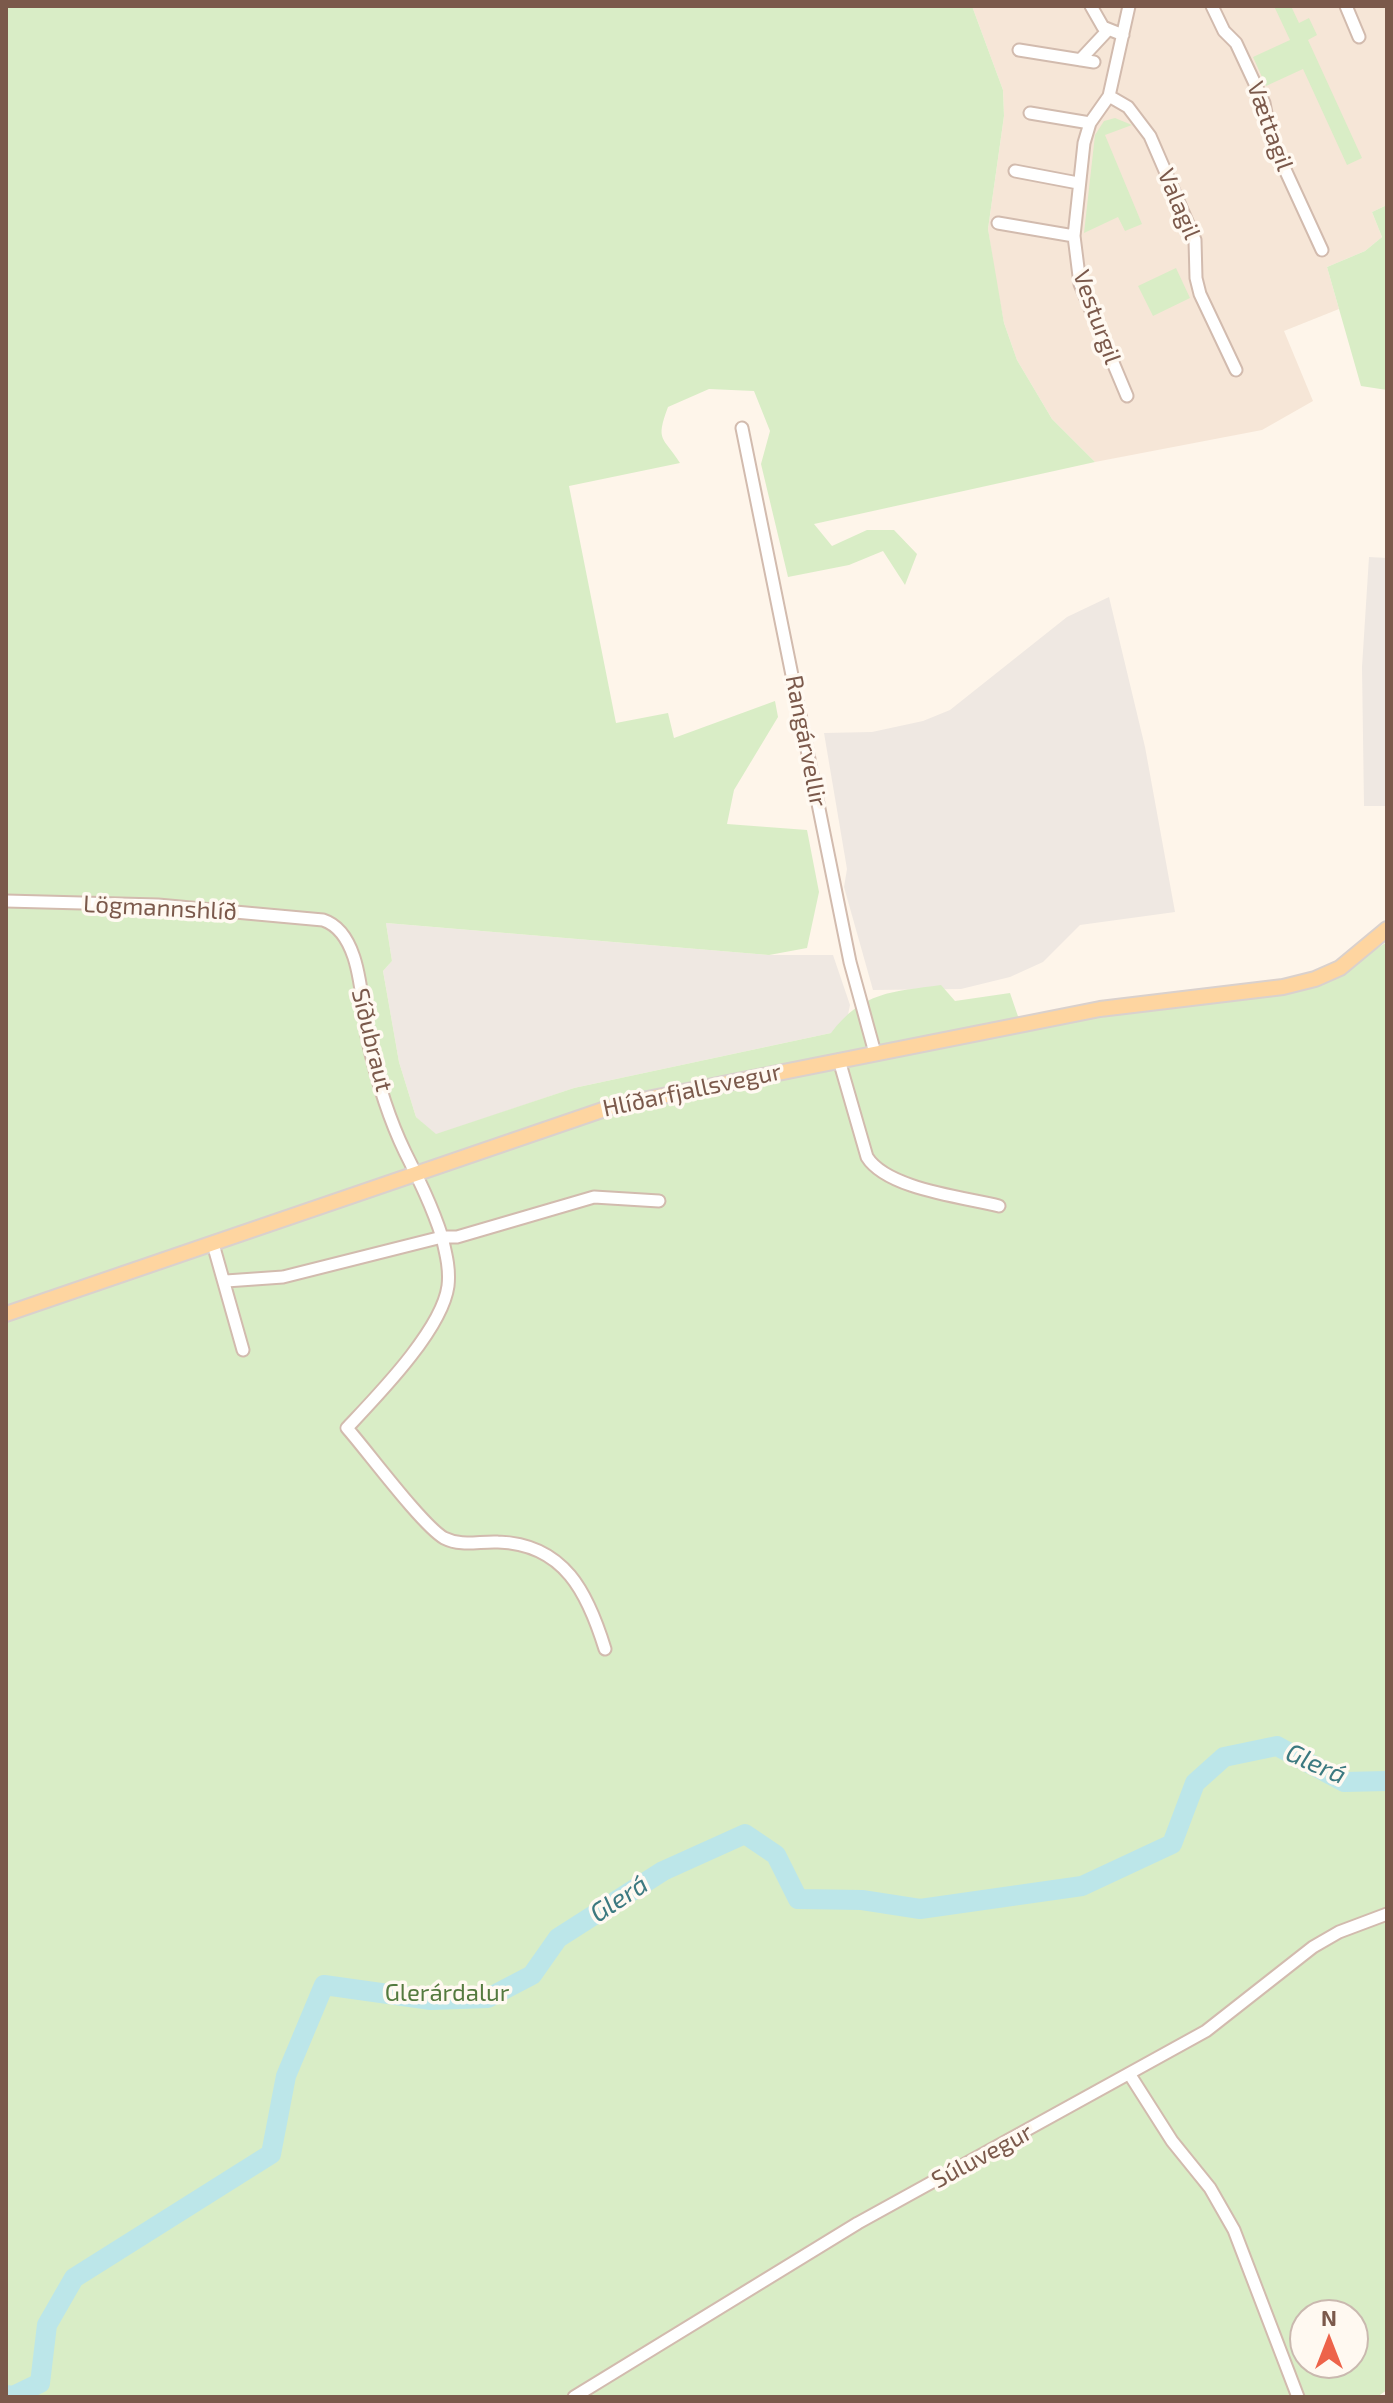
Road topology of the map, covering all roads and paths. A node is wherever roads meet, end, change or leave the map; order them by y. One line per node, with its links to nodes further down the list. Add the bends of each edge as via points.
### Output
1 (1091, 6): 5 (street)
2 (1129, 6): 6 (street, Vesturgil)
3 (1212, 6): 18 (street, Vættagil, via 1264,103 1271,139)
4 (1346, 6): 7 (street)
5 (1108, 30): 6 (street); 9 (street)
6 (1123, 35): 11 (street, Vesturgil)
7 (1359, 37)
8 (1019, 50): 9 (street)
9 (1080, 60): 10 (street)
10 (1094, 62)
11 (1109, 96): 13 (street, Vesturgil); 19 (street, Valagil, via 1128,107 1150,136 1195,240 1200,294)
12 (1030, 113): 13 (street)
13 (1090, 123): 15 (street, Vesturgil)
14 (1015, 171): 15 (street)
15 (1078, 183): 17 (street, Vesturgil)
16 (998, 223): 17 (street, Vesturgil)
17 (1074, 236): 20 (street, Vesturgil, via 1080,284)
18 (1322, 250)
19 (1236, 370)
20 (1127, 396)
21 (742, 428): 25 (street, Rangárvellir, via 850,962)
22 (6, 901): 23 (street, Lögmannshlíð, via 158,905)
23 (315, 920): 27 (street, Síðubraut, via 337,927 351,945 369,1044 397,1131)
24 (1387, 929): 25 (main road, Hlíðarfjallsvegur, via 1340,968 1304,982 1100,1009)
25 (875, 1053): 26 (main road, Hlíðarfjallsvegur)
26 (839, 1060): 27 (main road, Hlíðarfjallsvegur, via 617,1105); 29 (street, via 867,1157 877,1170)
27 (420, 1175): 30 (street, Síðubraut); 31 (main road, Hlíðarfjallsvegur)
28 (659, 1201): 30 (street, via 594,1197)
29 (999, 1206)
30 (442, 1237): 32 (street, via 283,1277); 35 (street, Síðubraut, via 448,1290 404,1367 347,1428 439,1535 463,1544 526,1547 567,1571 588,1599)
31 (213, 1244): 32 (street); 33 (main road, Hlíðarfjallsvegur)
32 (226, 1281): 34 (street)
33 (6, 1314)
34 (243, 1350)
35 (605, 1649)
36 (1387, 1914): 37 (street, Súluvegur, via 1313,1947 1206,2031)
37 (1130, 2075): 38 (street, Súluvegur, via 858,2223); 39 (street, via 1234,2230)
38 (574, 2397)
39 (1298, 2397)

